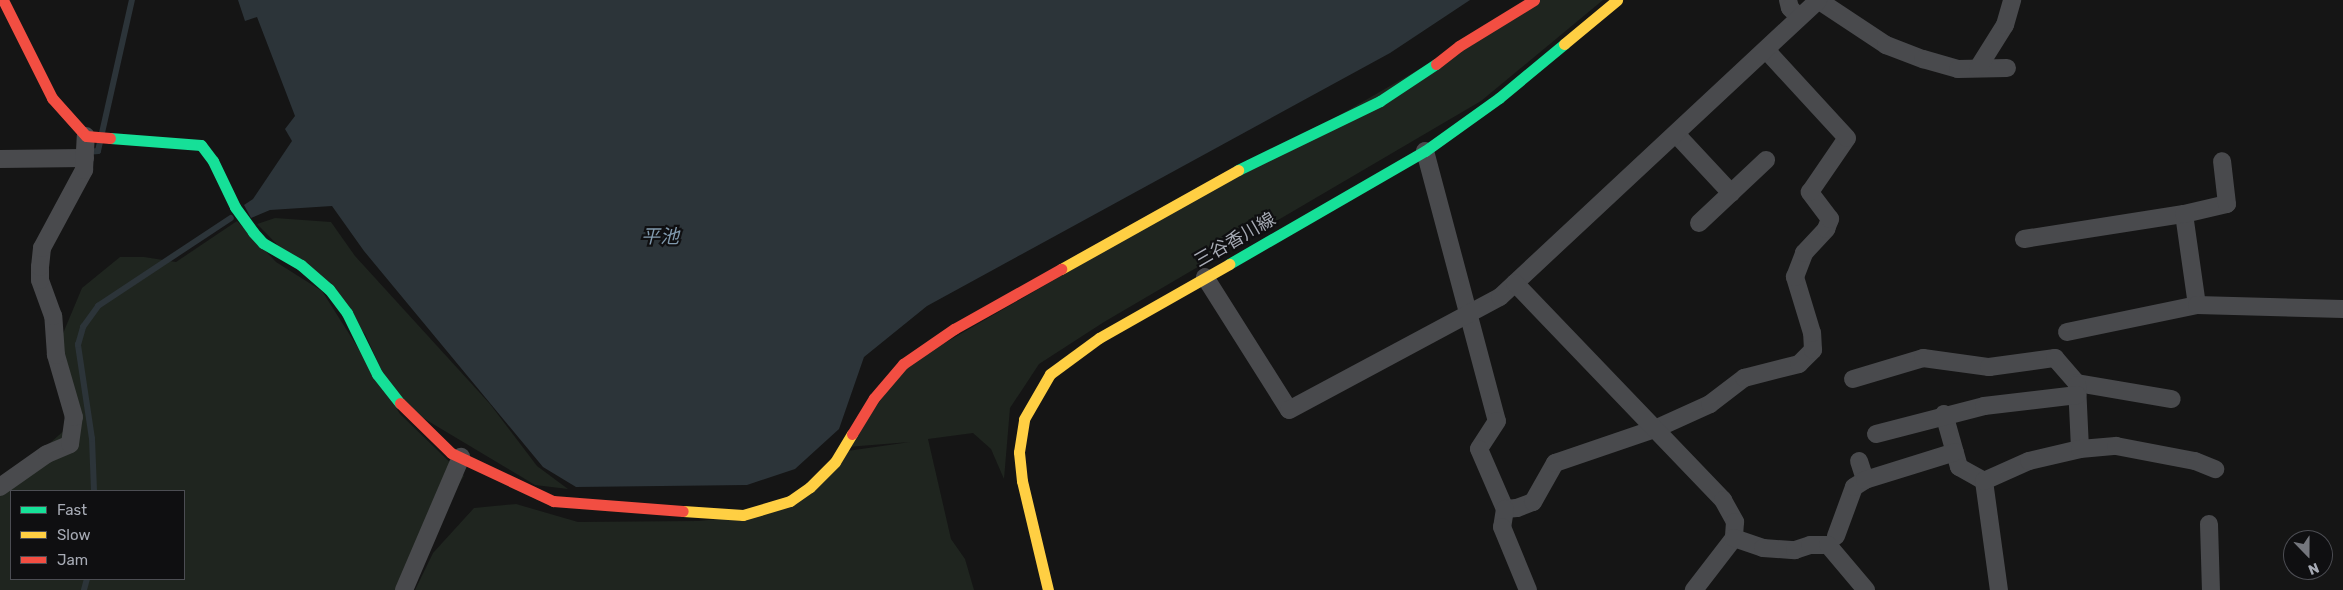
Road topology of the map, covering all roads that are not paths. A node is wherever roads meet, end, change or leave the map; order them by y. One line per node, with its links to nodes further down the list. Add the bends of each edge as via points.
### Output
1 (3, 0): 12 (street, via 52,98)
2 (1534, 0): 36 (street, via 1459,46 1421,76 1380,101 1238,170 954,328 903,364 874,398 835,462 810,487 790,501 743,515 553,501)
3 (1617, 0): 13 (street, 三谷香川線, via 1499,98)
4 (1788, 0): 7 (street, via 1790,8)
5 (1818, 0): 7 (street); 9 (street, via 1886,45 1958,69)
6 (2012, 0): 9 (street, via 2005,25)
7 (1799, 17): 8 (street)
8 (1766, 50): 11 (street); 32 (street, via 1847,138 1810,192 1830,219 1826,229 1804,252 1795,277 1814,350 1799,364 1744,378 1710,404)
9 (1978, 68): 10 (street)
10 (2007, 68)
11 (1676, 134): 18 (street); 23 (street)
12 (86, 136): 14 (street); 36 (street, via 201,145 214,161 252,232 263,243 301,265 329,289 347,313 377,374 387,387 431,437)
13 (1425, 151): 22 (street, 三谷香川線); 26 (street)
14 (85, 158): 15 (street); 41 (street, via 84,170 42,248 40,267 40,280 53,316 56,355 74,417 70,444 47,454)
15 (0, 159)
16 (1766, 160): 18 (street)
17 (2222, 161): 19 (street, via 2227,204)
18 (1731, 193): 20 (street)
19 (2184, 214): 21 (street); 24 (street)
20 (1699, 223)
21 (2024, 239)
22 (1205, 277): 26 (street, via 1289,410); 47 (street, 三谷香川線, via 1072,355 1050,374 1024,419 1019,452 1022,480)
23 (1515, 283): 26 (street, via 1500,297); 32 (street)
24 (2197, 305): 25 (street); 27 (street)
25 (2343, 310)
26 (1469, 314): 42 (street, via 1498,421 1479,449)
27 (2067, 332)
28 (1853, 379): 29 (street, via 1923,358 1989,367 2055,358)
29 (2077, 389): 30 (street); 31 (street); 34 (street)
30 (2172, 399)
31 (1944, 414): 33 (street); 35 (street)
32 (1655, 429): 42 (street, via 1555,463 1533,502); 45 (street, via 1723,500 1735,522)
33 (1876, 434)
34 (2080, 449): 38 (street, via 2116,446 2195,461); 40 (street, via 2029,461)
35 (1955, 452): 39 (street); 40 (street, via 1960,467)
36 (461, 457): 46 (street)
37 (1859, 461): 39 (street)
38 (2215, 469)
39 (1865, 480): 44 (street, via 1854,488)
40 (1984, 481): 51 (street)
41 (0, 487)
42 (1504, 509): 48 (street, via 1502,527)
43 (2209, 524): 52 (street)
44 (1836, 536)
45 (1734, 538): 49 (street); 50 (street, via 1763,548 1795,550 1810,544 1828,545)
46 (404, 590)
47 (1048, 590)
48 (1528, 590)
49 (1694, 590)
50 (1866, 590)
51 (1998, 590)
52 (2211, 590)

